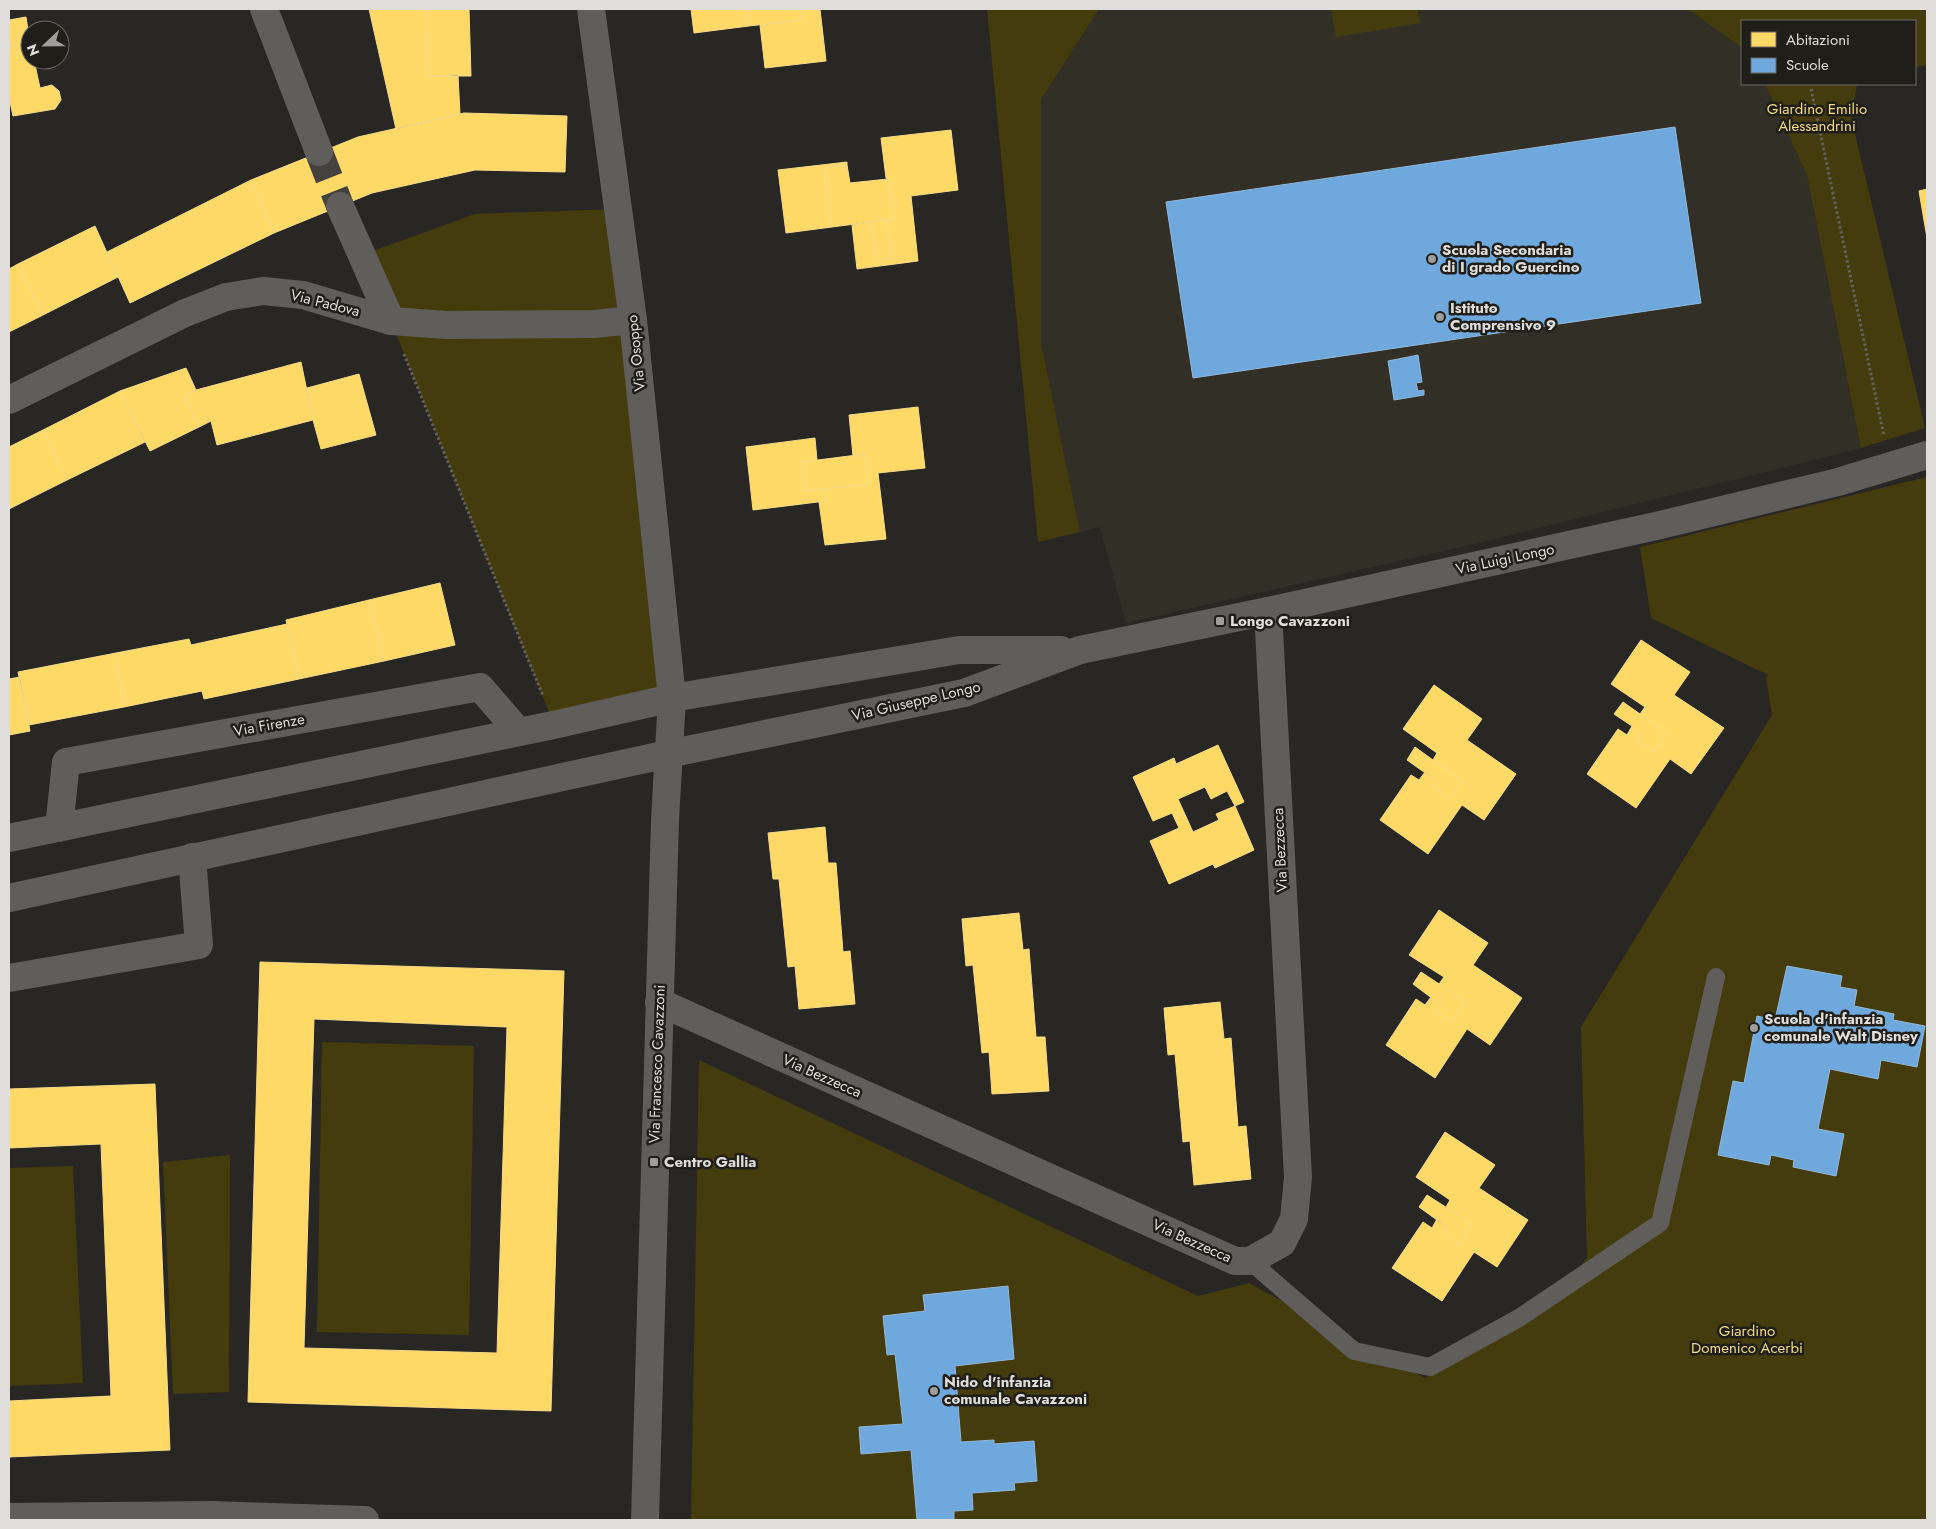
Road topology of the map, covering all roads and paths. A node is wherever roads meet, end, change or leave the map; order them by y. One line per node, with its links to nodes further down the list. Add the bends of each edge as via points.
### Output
1 (264, 9): 4 (street)
2 (591, 9): 6 (street, Via Osoppo)
3 (1811, 89): 9 (path, via 1884,438)
4 (319, 152)
5 (340, 206): 7 (street)
6 (633, 320): 7 (street, Via Padova, via 594,324 446,325); 14 (street, Via Osoppo)
7 (391, 321): 8 (street, Via Padova, via 303,295 263,291 226,297); 13 (path, via 544,698)
8 (9, 400)
9 (1891, 436)
10 (1927, 455): 11 (street, Via Luigi Longo, via 1838,482 1665,524)
11 (1268, 611): 12 (street, Via Luigi Longo); 24 (street, Via Bezzecca, via 1298,1178 1294,1219 1282,1243)
12 (1080, 650): 14 (street, via 958,650); 16 (street, Via Giuseppe Longo, via 964,693)
13 (551, 696)
14 (672, 698): 15 (street); 16 (street, Via Francesco Cavazzoni)
15 (519, 732): 17 (street); 17 (street, Via Firenze, via 480,687 66,762)
16 (668, 754): 19 (street); 23 (street, Via Francesco Cavazzoni)
17 (58, 828): 18 (street)
18 (9, 838)
19 (192, 857): 20 (street); 22 (street, via 198,945)
20 (9, 898)
21 (1716, 977): 24 (lane, via 1660,1223 1519,1318 1430,1367 1354,1351)
22 (9, 978)
23 (659, 1002): 24 (street, Via Bezzecca, via 1236,1261); 27 (street, Via Francesco Cavazzoni)
24 (1250, 1261)
25 (9, 1517): 26 (street, via 211,1515)
26 (365, 1520)
27 (645, 1520)

